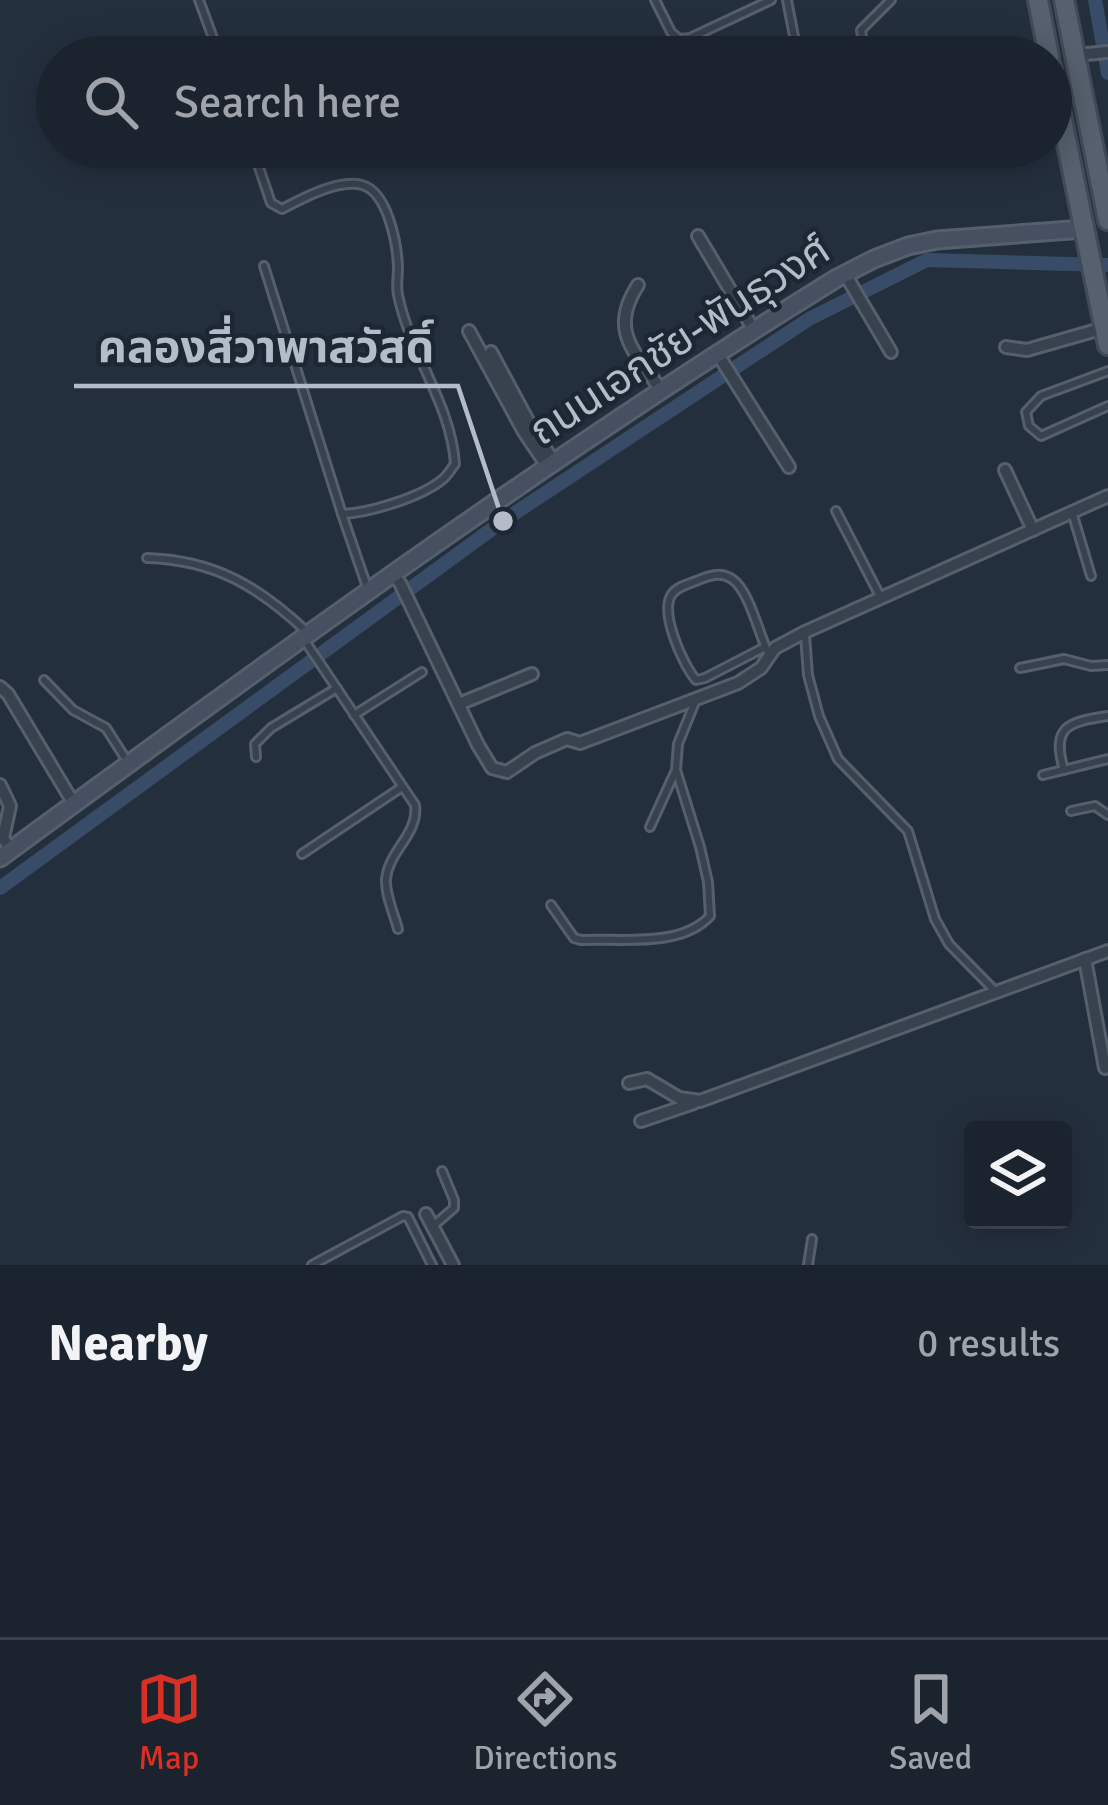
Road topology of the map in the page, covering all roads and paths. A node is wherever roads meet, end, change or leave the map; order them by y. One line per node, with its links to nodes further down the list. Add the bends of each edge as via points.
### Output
1 (199, 0): 8 (lane)
2 (655, 0): 9 (lane)
3 (771, 0): 10 (lane)
4 (787, 0): 11 (lane)
5 (891, 0): 12 (lane)
6 (1038, 0): 13 (main road)
7 (1064, 0): 15 (main road)
8 (212, 36)
9 (676, 36)
10 (694, 36)
11 (794, 36)
12 (860, 36)
13 (1045, 36)
14 (1107, 53): 15 (street)
15 (1080, 56): 16 (main road)
16 (1103, 155): 19 (main road)
17 (260, 168): 41 (lane, via 282,209 340,186 364,185 379,197 398,266 396,291 453,438 455,464 443,479)
18 (1071, 168): 21 (main road)
19 (1108, 220)
20 (698, 236): 25 (street)
21 (1085, 237): 23 (street, ถนนเอกชัย-พันธุวงศ์, via 937,240 874,259); 27 (main road)
22 (264, 266): 41 (lane)
23 (848, 279): 25 (street, ถนนเอกชัย-พันธุวงศ์); 30 (street)
24 (638, 286): 33 (street, via 623,328)
25 (754, 330): 31 (street, ถนนเอกชัย-พันธุวงศ์)
26 (469, 331): 35 (street, via 524,433)
27 (1106, 336): 28 (street)
28 (1006, 347)
29 (491, 352): 35 (street)
30 (891, 352)
31 (721, 359): 33 (street, ถนนเอกชัย-พันธุวงศ์); 36 (street)
32 (1108, 371): 34 (lane, via 1041,396 1026,412 1041,436)
33 (661, 390): 35 (street, ถนนเอกชัย-พันธุวงศ์)
34 (1108, 406)
35 (550, 464): 45 (street, ถนนเอกชัย-พันธุวงศ์)
36 (789, 467)
37 (1004, 470): 42 (street)
38 (1108, 496): 40 (street)
39 (836, 511): 47 (lane)
40 (1072, 512): 42 (street); 44 (lane)
41 (342, 514): 46 (lane)
42 (1033, 530): 47 (street)
43 (147, 559): 49 (lane, via 181,560 243,581 279,605)
44 (1091, 576)
45 (396, 578): 46 (street, ถนนเอกชัย-พันธุวงศ์); 59 (street)
46 (368, 590): 49 (street, ถนนเอกชัย-พันธุวงศ์)
47 (881, 598): 48 (street)
48 (805, 632): 50 (street); 80 (lane, via 808,676 838,759 908,830 935,919)
49 (307, 640): 57 (lane); 64 (street, ถนนเอกชัย-พันธุวงศ์)
50 (767, 651): 50 (lane, via 734,580 712,575 671,595 666,612 696,680); 58 (street, via 761,668)
51 (1108, 665): 52 (lane, via 1064,659)
52 (1019, 668)
53 (422, 672): 60 (lane)
54 (532, 674): 59 (street)
55 (44, 680): 64 (lane, via 106,728)
56 (0, 687): 70 (street)
57 (337, 688): 60 (lane); 62 (lane, via 271,728 254,744)
58 (694, 702): 59 (street, via 580,743 566,739 507,772 492,768); 65 (lane)
59 (458, 704)
60 (354, 715): 69 (lane)
61 (1108, 716): 66 (lane, via 1078,720 1062,732)
62 (256, 757)
63 (1108, 759): 66 (lane)
64 (129, 764): 70 (street, ถนนเอกชัย-พันธุวงศ์)
65 (676, 770): 73 (lane); 76 (lane, via 708,882 704,923 661,937 581,940)
66 (1064, 770): 67 (lane)
67 (1043, 775)
68 (0, 785): 74 (street, via 10,806)
69 (402, 787): 75 (lane); 77 (lane, via 417,817 386,881)
70 (74, 804): 74 (street, ถนนเอกชัย-พันธุวงศ์)
71 (1071, 811): 72 (lane, via 1095,806)
72 (1108, 815)
73 (650, 827)
74 (6, 854)
75 (302, 854)
76 (551, 905)
77 (398, 928)
78 (1108, 951): 79 (street)
79 (1085, 959): 80 (street); 81 (street)
80 (995, 991): 83 (street)
81 (1105, 1068)
82 (629, 1083): 83 (street, via 647,1079)
83 (700, 1101): 84 (street)
84 (641, 1121)
85 (442, 1171): 87 (lane, via 454,1208)
86 (426, 1214): 87 (street)
87 (432, 1227): 91 (street)
88 (812, 1239): 92 (lane)
89 (312, 1265): 90 (lane, via 403,1216)
90 (432, 1265)
91 (452, 1265)
92 (808, 1265)

